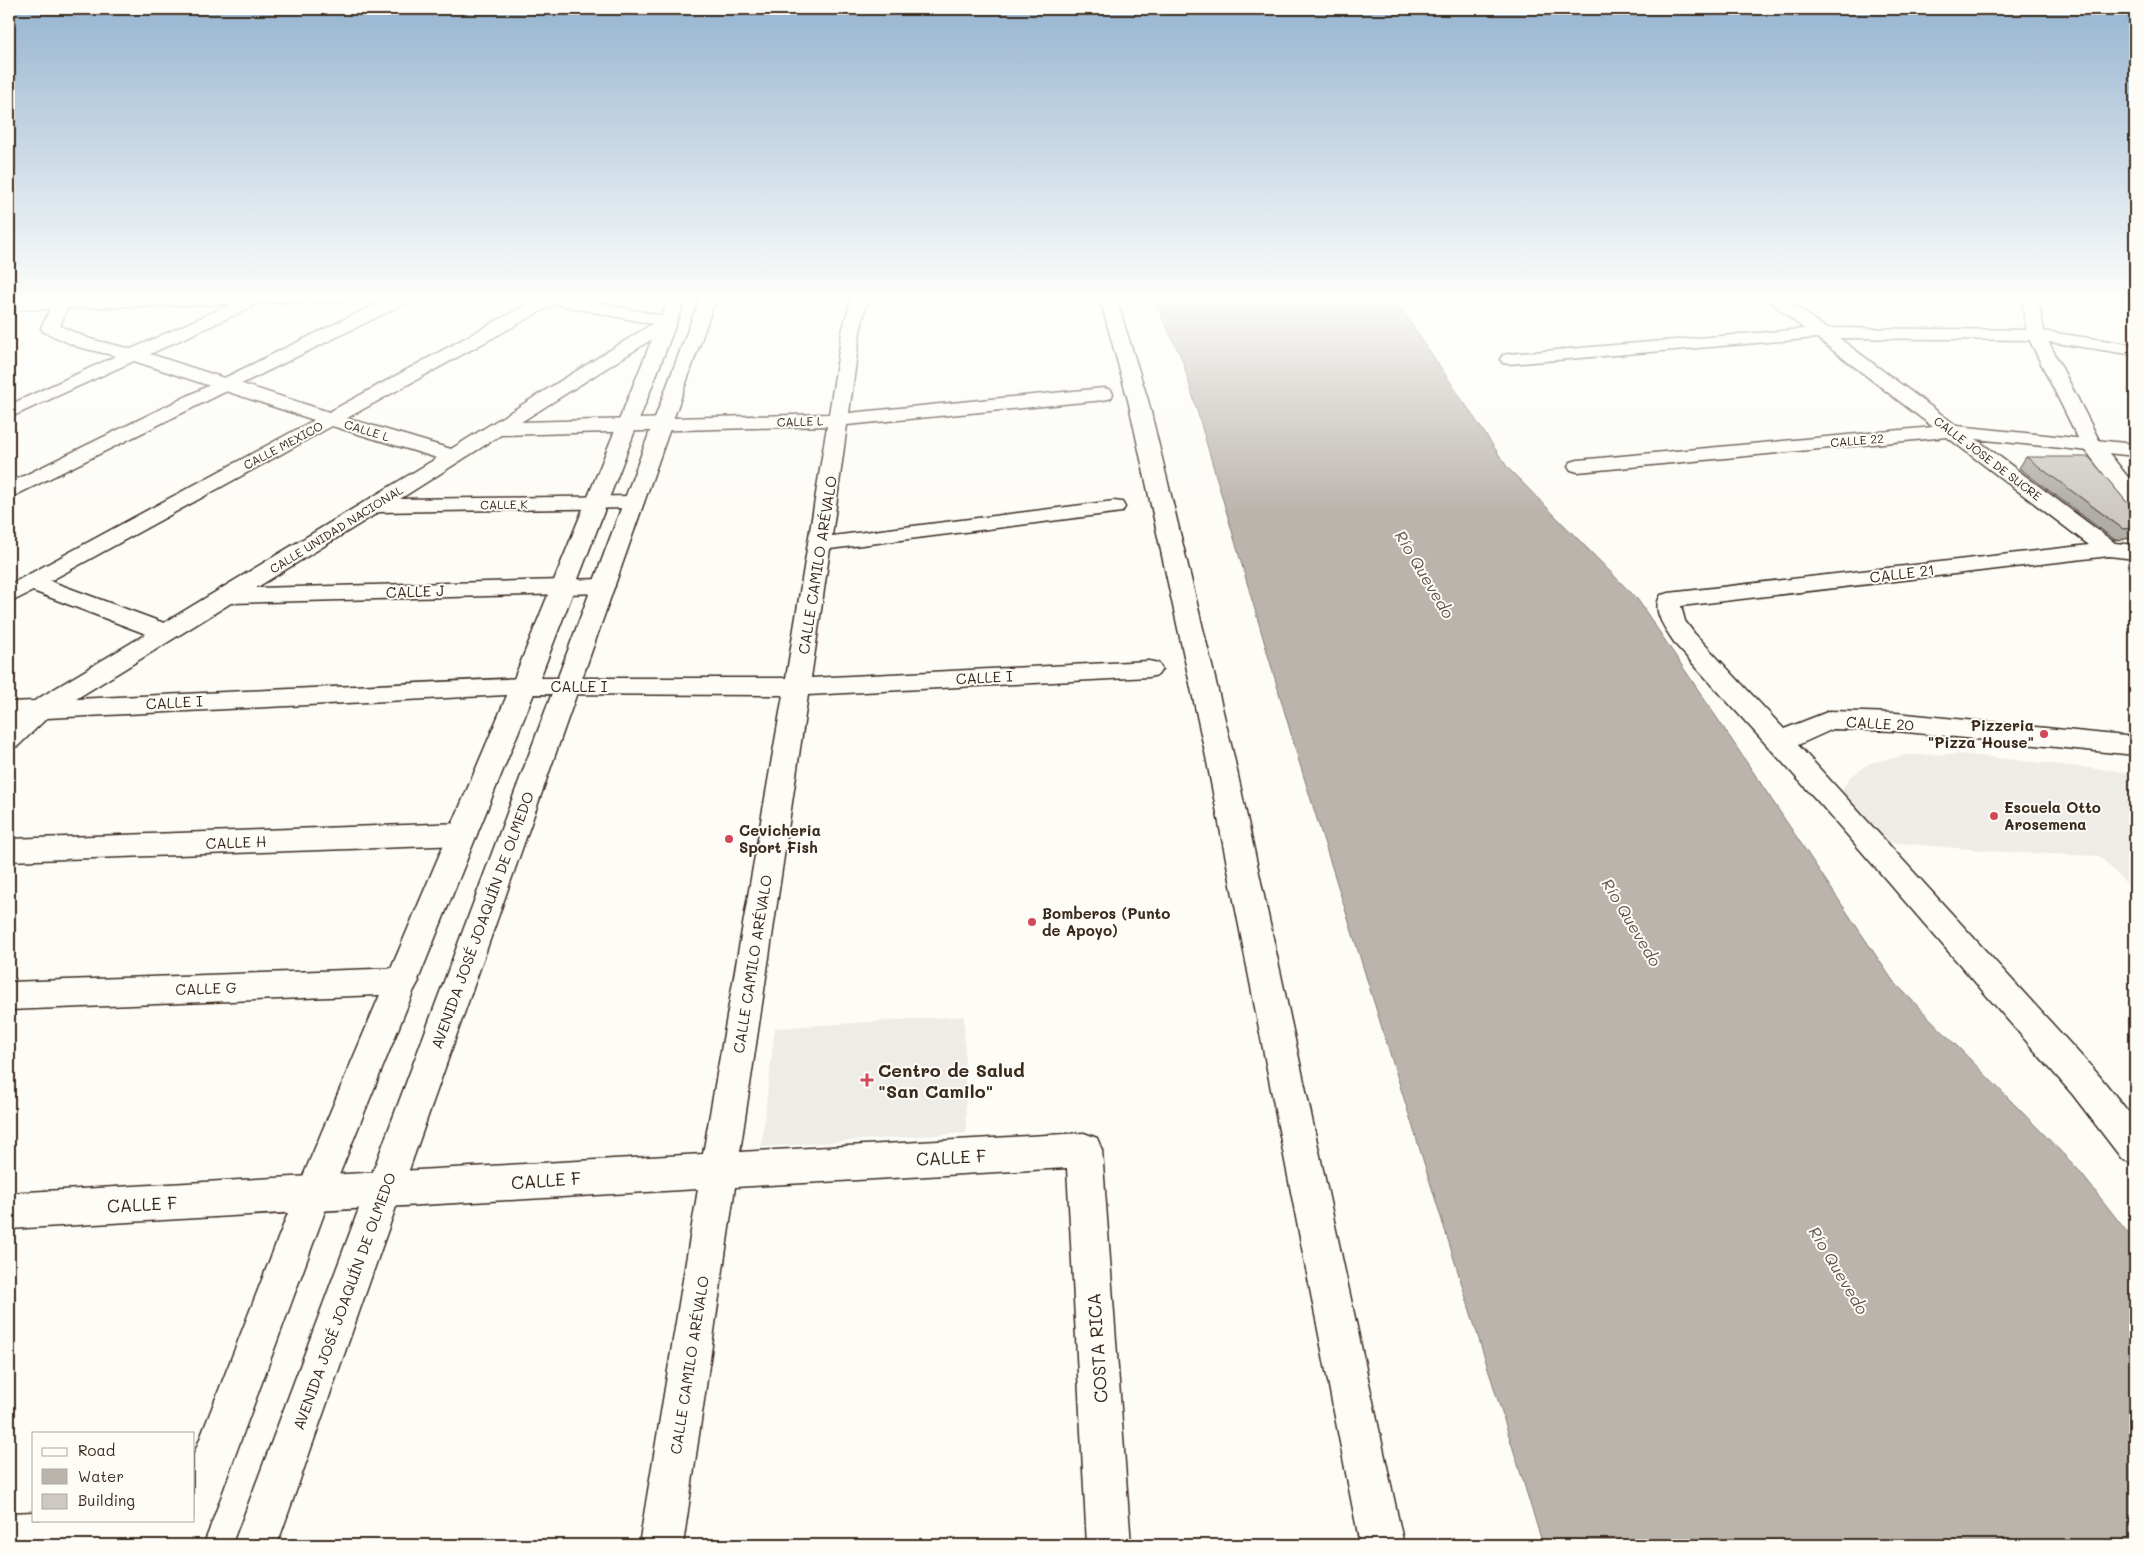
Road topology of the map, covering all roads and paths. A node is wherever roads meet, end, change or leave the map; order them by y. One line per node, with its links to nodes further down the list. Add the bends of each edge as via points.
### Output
1 (107, 368): 14 (street)
2 (172, 368): 12 (street, CALLE L)
3 (261, 368): 12 (street)
4 (423, 368): 15 (street, CALLE MEXICO)
5 (594, 368): 19 (street, CALLE UNIDAD NACIONAL)
6 (650, 368): 18 (street)
7 (683, 368): 17 (street, AVENIDA JOSÉ JOAQUÍN DE OLMEDO)
8 (847, 368): 16 (street, CALLE CAMILO ARÉVALO)
9 (1128, 368): 65 (street, via 1220,757)
10 (1866, 368): 20 (street, CALLE JOSE DE SUCRE)
11 (2052, 368): 21 (street)
12 (226, 385): 15 (street, CALLE L); 25 (street)
13 (1104, 394): 16 (street, CALLE L)
14 (9, 412)
15 (331, 419): 23 (street, CALLE L); 34 (street, CALLE MEXICO)
16 (839, 420): 17 (street, CALLE L); 31 (street, CALLE CAMILO ARÉVALO)
17 (662, 424): 18 (street, CALLE L); 27 (street, AVENIDA JOSÉ JOAQUÍN DE OLMEDO)
18 (628, 425): 19 (street, CALLE L); 28 (street)
19 (495, 429): 23 (street, CALLE UNIDAD NACIONAL)
20 (1952, 431): 21 (street, CALLE 22); 24 (street, CALLE 22); 32 (street, CALLE JOSE DE SUCRE)
21 (2091, 444): 22 (street, CALLE 22); 26 (street)
22 (2135, 450)
23 (453, 456): 29 (street, CALLE UNIDAD NACIONAL)
24 (1578, 466)
25 (9, 491)
26 (2135, 500)
27 (633, 502): 28 (street, CALLE K); 35 (street, AVENIDA JOSÉ JOAQUÍN DE OLMEDO)
28 (597, 503): 29 (street, CALLE K); 36 (street)
29 (374, 506): 38 (street, CALLE UNIDAD NACIONAL)
30 (1114, 507): 31 (street)
31 (820, 544): 43 (street, CALLE CAMILO ARÉVALO)
32 (2109, 549): 33 (street, CALLE 21); 47 (street, CALLE 21, via 1669,600 1669,613 1685,640)
33 (2135, 552)
34 (31, 582): 37 (street, CALLE MEXICO); 39 (street)
35 (603, 586): 36 (street, CALLE J); 42 (street, AVENIDA JOSÉ JOAQUÍN DE OLMEDO)
36 (562, 587): 38 (street, CALLE J); 41 (street)
37 (9, 594)
38 (227, 596): 39 (street, CALLE UNIDAD NACIONAL)
39 (167, 633): 44 (street, CALLE UNIDAD NACIONAL)
40 (1149, 669): 43 (street, CALLE I)
41 (524, 686): 42 (street, CALLE I); 44 (street, CALLE I); 49 (street)
42 (566, 686): 43 (street, CALLE I); 56 (street, AVENIDA JOSÉ JOAQUÍN DE OLMEDO)
43 (798, 687): 55 (street, CALLE CAMILO ARÉVALO)
44 (42, 708): 45 (street, CALLE I); 46 (street, CALLE UNIDAD NACIONAL)
45 (9, 710)
46 (9, 739)
47 (1779, 742): 48 (street, CALLE 20, via 1830,720 1896,722); 53 (street, via 2086,1084)
48 (2135, 746)
49 (463, 834): 50 (street, CALLE H); 51 (street)
50 (9, 850)
51 (402, 981): 52 (street, CALLE G); 57 (street)
52 (9, 996)
53 (2135, 1147)
54 (1084, 1150): 55 (street, CALLE F); 64 (street, COSTA RICA)
55 (719, 1170): 56 (street, CALLE F); 63 (street, CALLE CAMILO ARÉVALO)
56 (385, 1191): 57 (street, CALLE F); 62 (street, AVENIDA JOSÉ JOAQUÍN DE OLMEDO)
57 (313, 1196): 58 (street, CALLE F); 59 (street)
58 (9, 1211)
59 (195, 1505)
60 (187, 1526): 61 (street)
61 (9, 1535)
62 (255, 1545)
63 (662, 1545)
64 (1109, 1545)
65 (1382, 1545)

